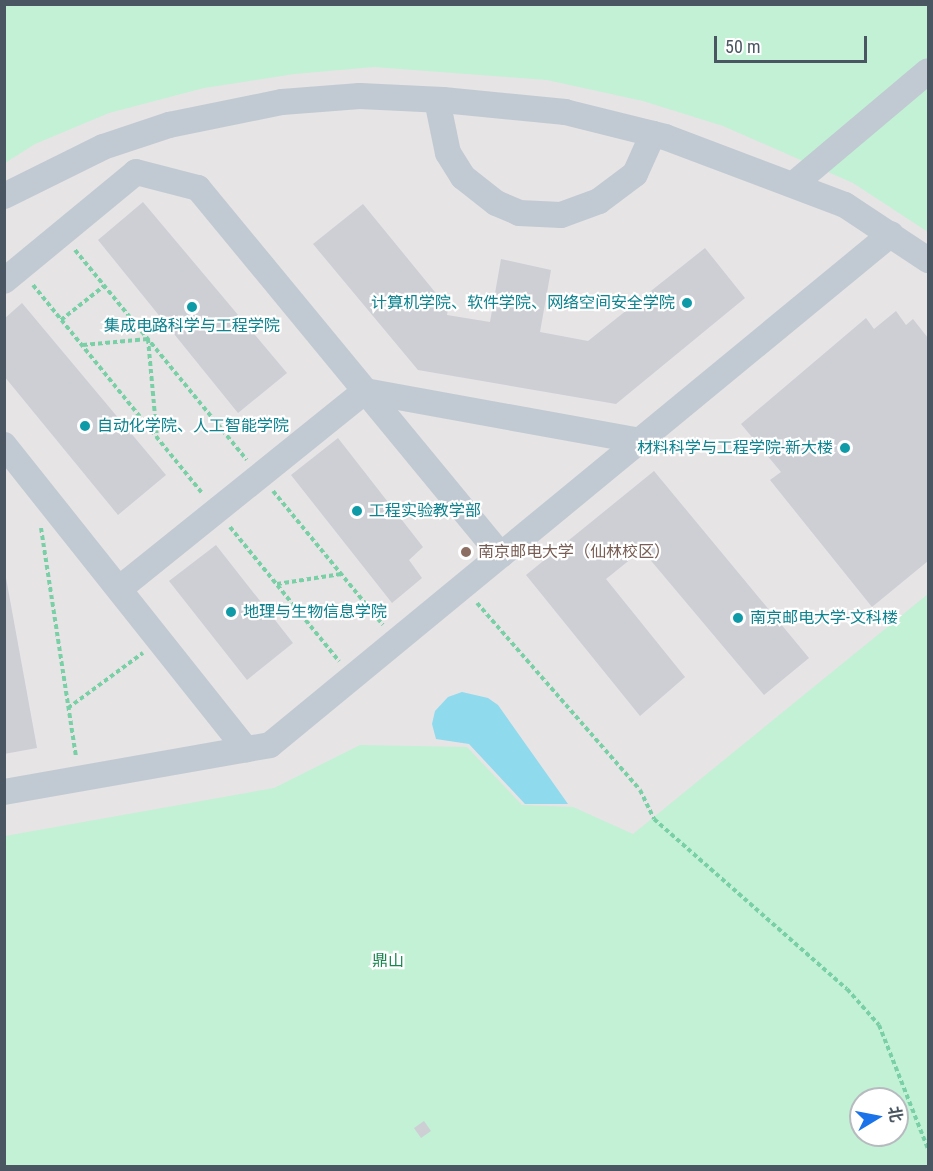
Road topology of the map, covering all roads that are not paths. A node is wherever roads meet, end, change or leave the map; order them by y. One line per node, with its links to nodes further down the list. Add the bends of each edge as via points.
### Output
1 (928, 71): 4 (lane)
2 (437, 99): 3 (lane, via 565,112); 3 (lane, via 448,153 463,177 496,204 519,213 561,215 599,201 635,174); 5 (lane, via 360,96 282,102 169,124 103,147)
3 (653, 134): 4 (lane)
4 (794, 184): 6 (lane, via 845,205)
5 (4, 196)
6 (891, 234): 7 (lane); 10 (lane)
7 (928, 260)
8 (12, 275): 9 (lane, via 136,172 198,188)
9 (365, 391): 10 (lane); 12 (lane); 13 (lane)
10 (640, 441): 12 (lane)
11 (4, 445): 13 (lane)
12 (501, 555): 14 (lane, via 270,745)
13 (119, 589): 14 (lane)
14 (246, 749): 15 (lane)
15 (4, 792)

